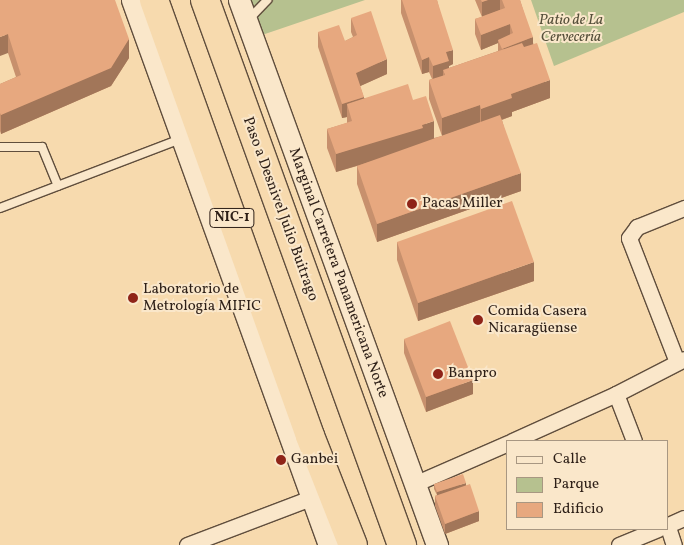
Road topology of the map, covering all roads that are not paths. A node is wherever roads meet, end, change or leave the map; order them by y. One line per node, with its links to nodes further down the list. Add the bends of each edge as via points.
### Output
1 (132, 0): 7 (street)
2 (154, 0): 25 (highway, NIC-1, via 310,436)
3 (205, 0): 26 (highway, Paso a Desnivel Julio Buitrago / NIC-1)
4 (239, 0): 6 (street, Marginal Carretera Panamericana Norte)
5 (267, 0): 6 (lane)
6 (247, 21): 17 (street, Marginal Carretera Panamericana Norte)
7 (182, 138): 9 (lane); 18 (street)
8 (0, 147): 9 (lane, via 42,148)
9 (58, 186): 10 (lane)
10 (0, 208)
11 (684, 208): 12 (street, via 637,226 629,238)
12 (680, 361): 13 (street)
13 (616, 394): 14 (street); 15 (street)
14 (514, 440)
15 (634, 440)
16 (507, 443): 17 (street)
17 (414, 484): 27 (street, Marginal Carretera Panamericana Norte)
18 (312, 498): 23 (street); 24 (street)
19 (684, 518): 20 (street)
20 (669, 526)
21 (669, 529): 29 (street)
22 (656, 530): 28 (street)
23 (187, 545)
24 (329, 545)
25 (353, 545)
26 (402, 545)
27 (437, 545)
28 (619, 545)
29 (674, 545)

